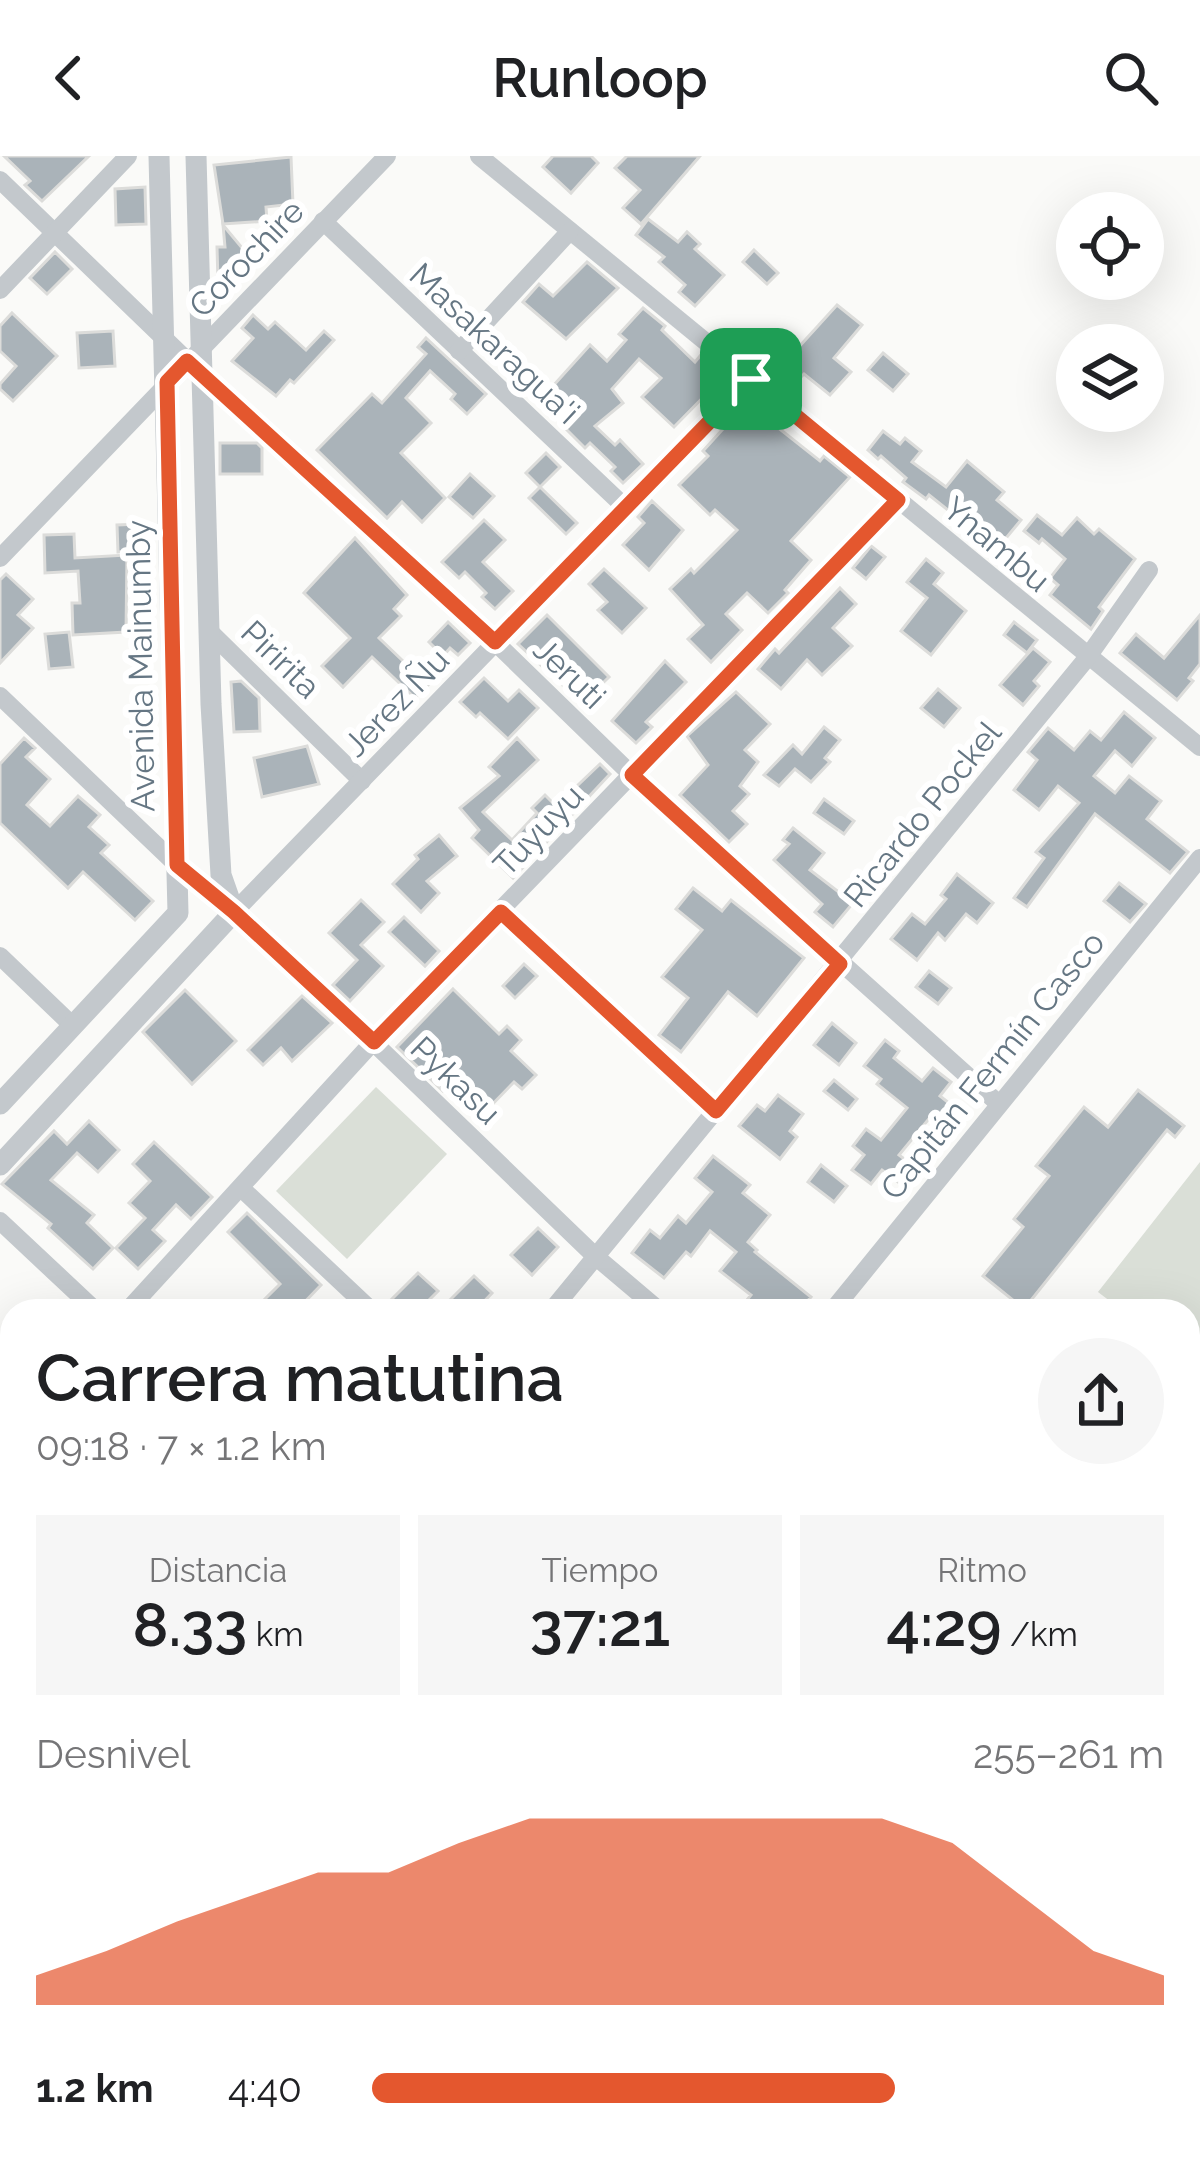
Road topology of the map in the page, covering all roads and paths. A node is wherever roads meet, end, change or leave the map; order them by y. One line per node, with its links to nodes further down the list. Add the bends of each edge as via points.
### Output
1 (128, 156): 9 (street)
2 (159, 156): 11 (street, Avenida Mainumby)
3 (196, 156): 13 (street, Avenida Mainumby)
4 (387, 156): 7 (street, Corochire)
5 (479, 156): 8 (street, Ynambu)
6 (0, 180): 9 (street, Jeruti)
7 (323, 221): 12 (street, Masakaragua'i); 13 (street, Corochire)
8 (570, 231): 12 (street); 14 (street, Ynambu)
9 (55, 233): 10 (street); 11 (street, Jeruti)
10 (0, 290)
11 (166, 340): 13 (street, Jeruti); 15 (street, Avenida Mainumby)
12 (460, 351): 17 (street, Masakaragua'i)
13 (196, 361): 15 (street, Corochire); 20 (street, Avenida Mainumby); 21 (street, Jeruti)
14 (751, 379): 16 (street, Ynambu); 17 (street, Jerez Ñu)
15 (167, 382): 18 (street, Corochire); 28 (street, Avenida Mainumby)
16 (898, 500): 22 (street, Ynambu); 25 (street, Tuyuyu)
17 (626, 508): 21 (street, Jerez Ñu)
18 (0, 558)
19 (1149, 570): 22 (street, Ricardo Pockel)
20 (208, 630): 26 (street, Piririta); 29 (street, Avenida Mainumby, via 220,875)
21 (495, 642): 25 (street, Jeruti); 26 (street, Jerez Ñu)
22 (1087, 658): 24 (street, Ynambu); 32 (street, Ricardo Pockel)
23 (0, 695): 28 (street, Pykasu)
24 (1200, 747)
25 (632, 775): 30 (street, Tuyuyu); 32 (street, Jeruti)
26 (362, 781): 29 (street, Jerez Ñu)
27 (1200, 858): 36 (street, Capitán Fermín Casco)
28 (177, 865): 29 (street, Pykasu); 33 (street, Avenida Mainumby, via 178,913)
29 (234, 912): 34 (street, Pykasu); 38 (street)
30 (501, 912): 34 (street, Tuyuyu); 37 (street)
31 (0, 956): 33 (street)
32 (840, 964): 36 (street, Jeruti); 37 (street, Ricardo Pockel)
33 (73, 1026): 35 (street, Avenida Mainumby)
34 (374, 1042): 39 (street, Tuyuyu); 41 (street, Pykasu)
35 (0, 1104)
36 (999, 1104): 47 (street, Capitán Fermín Casco)
37 (716, 1111): 41 (street, Ricardo Pockel)
38 (0, 1165)
39 (242, 1188): 43 (street, Tuyuyu); 44 (street)
40 (0, 1221): 42 (street)
41 (595, 1256): 45 (street, Ricardo Pockel); 46 (street, Pykasu)
42 (83, 1299)
43 (138, 1299)
44 (359, 1299)
45 (561, 1299)
46 (646, 1299)
47 (842, 1299)

